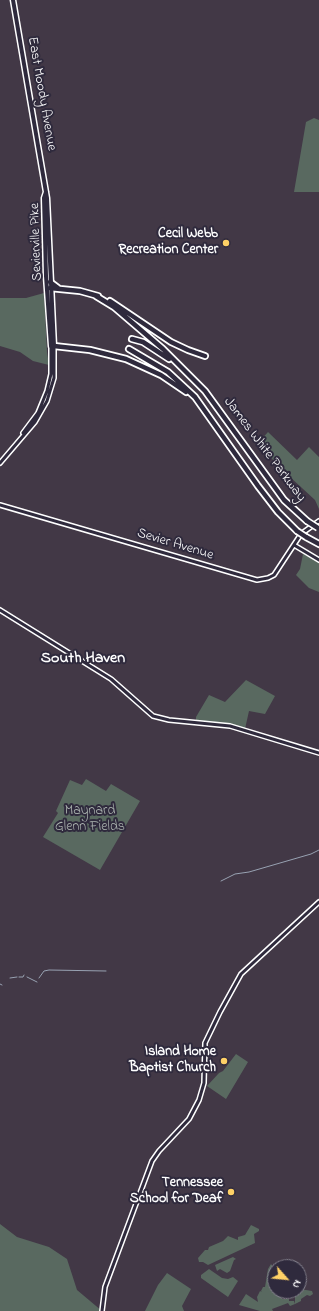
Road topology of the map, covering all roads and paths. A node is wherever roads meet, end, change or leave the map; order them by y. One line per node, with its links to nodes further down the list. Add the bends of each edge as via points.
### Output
1 (13, 0): 2 (main road, East Moody Avenue)
2 (46, 192): 3 (main road, Sevierville Pike); 4 (main road, Sevierville Pike, via 44,198)
3 (50, 282): 4 (main road, Sevierville Pike); 5 (highway)
4 (49, 289): 5 (highway); 7 (main road, Sevierville Pike)
5 (64, 289): 6 (highway)
6 (96, 296): 11 (highway, via 117,305 178,346); 12 (highway, via 114,307)
7 (50, 306): 9 (main road, Sevierville Pike); 9 (main road, Sevierville Pike)
8 (132, 338): 12 (highway, via 161,353)
9 (53, 346): 13 (highway, via 90,350 135,363 172,382); 14 (street, Sevierville Pike, via 49,384 41,407); 14 (street, Sevierville Pike, via 55,369 51,392 38,418)
10 (129, 349): 13 (highway, via 174,377)
11 (205, 356)
12 (195, 381): 18 (highway, James White Parkway, bridge, via 221,412 284,500 307,521)
13 (204, 410): 19 (highway, James White Parkway, bridge, via 274,507 297,531)
14 (20, 438): 15 (street, Sevierville Pike)
15 (0, 463)
16 (0, 505): 20 (street, Sevier Avenue, via 257,580 268,578 276,572)
17 (319, 521): 20 (street, Sevier Avenue, via 301,534)
18 (319, 528)
19 (319, 544)
20 (294, 545): 21 (street)
21 (319, 560)
22 (0, 610): 23 (street, via 111,679 153,716 168,720 230,726)
23 (319, 753)
24 (319, 902): 25 (street, via 236,981 205,1043 204,1086 200,1100 189,1119 159,1151 151,1165 105,1287)
25 (102, 1311)

